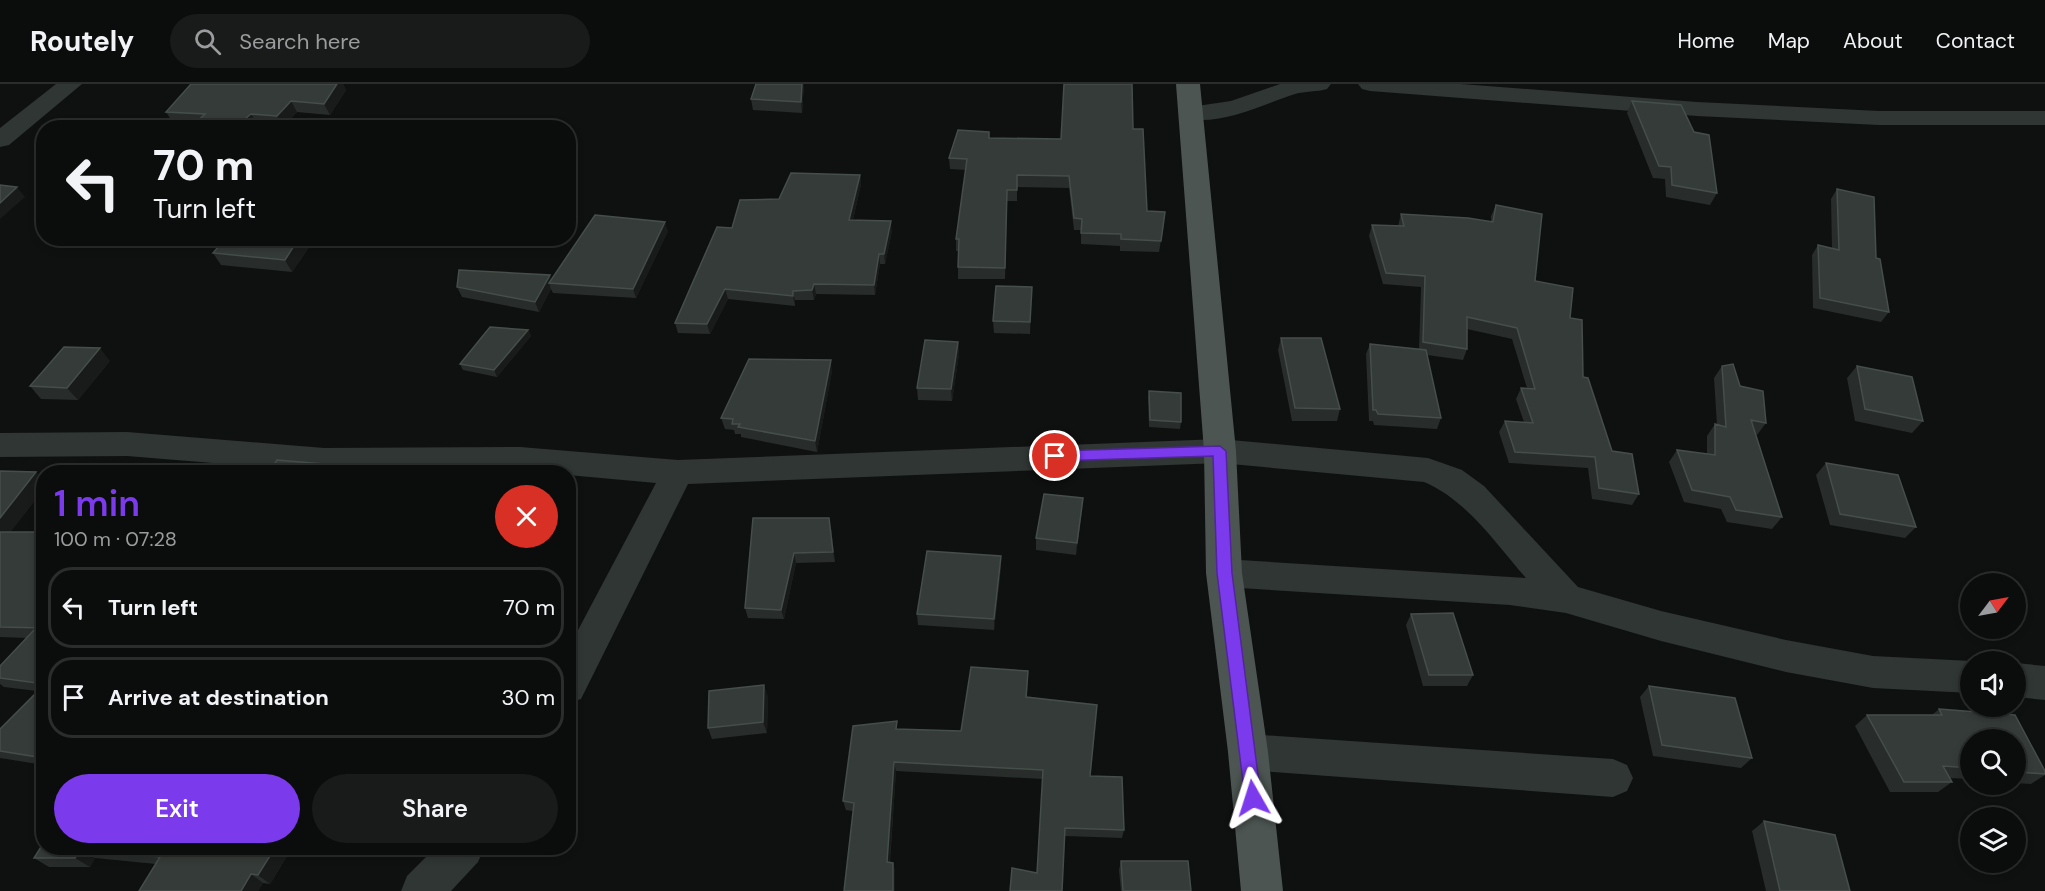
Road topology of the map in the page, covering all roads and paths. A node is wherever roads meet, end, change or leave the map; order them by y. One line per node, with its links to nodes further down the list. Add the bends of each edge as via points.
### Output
1 (70, 84): 6 (street)
2 (1319, 84): 4 (street, via 1294,87 1235,108)
3 (1370, 84): 5 (street, via 1720,111 1879,118)
4 (1189, 98): 8 (main road)
5 (2045, 118)
6 (0, 140)
7 (0, 445): 9 (street, via 127,444 324,460 520,459)
8 (1220, 451): 9 (street); 10 (main road); 11 (street, via 1428,470 1450,479 1472,495)
9 (678, 472): 12 (street)
10 (1224, 573): 11 (street, via 1510,590); 16 (main road)
11 (1566, 598): 13 (street, via 1786,656 1873,672)
12 (576, 671)
13 (1960, 676)
14 (2026, 681): 15 (street)
15 (2045, 683)
16 (1248, 752): 17 (street); 20 (main road)
17 (1613, 778)
18 (456, 855): 19 (street)
19 (422, 891)
20 (1262, 891)

